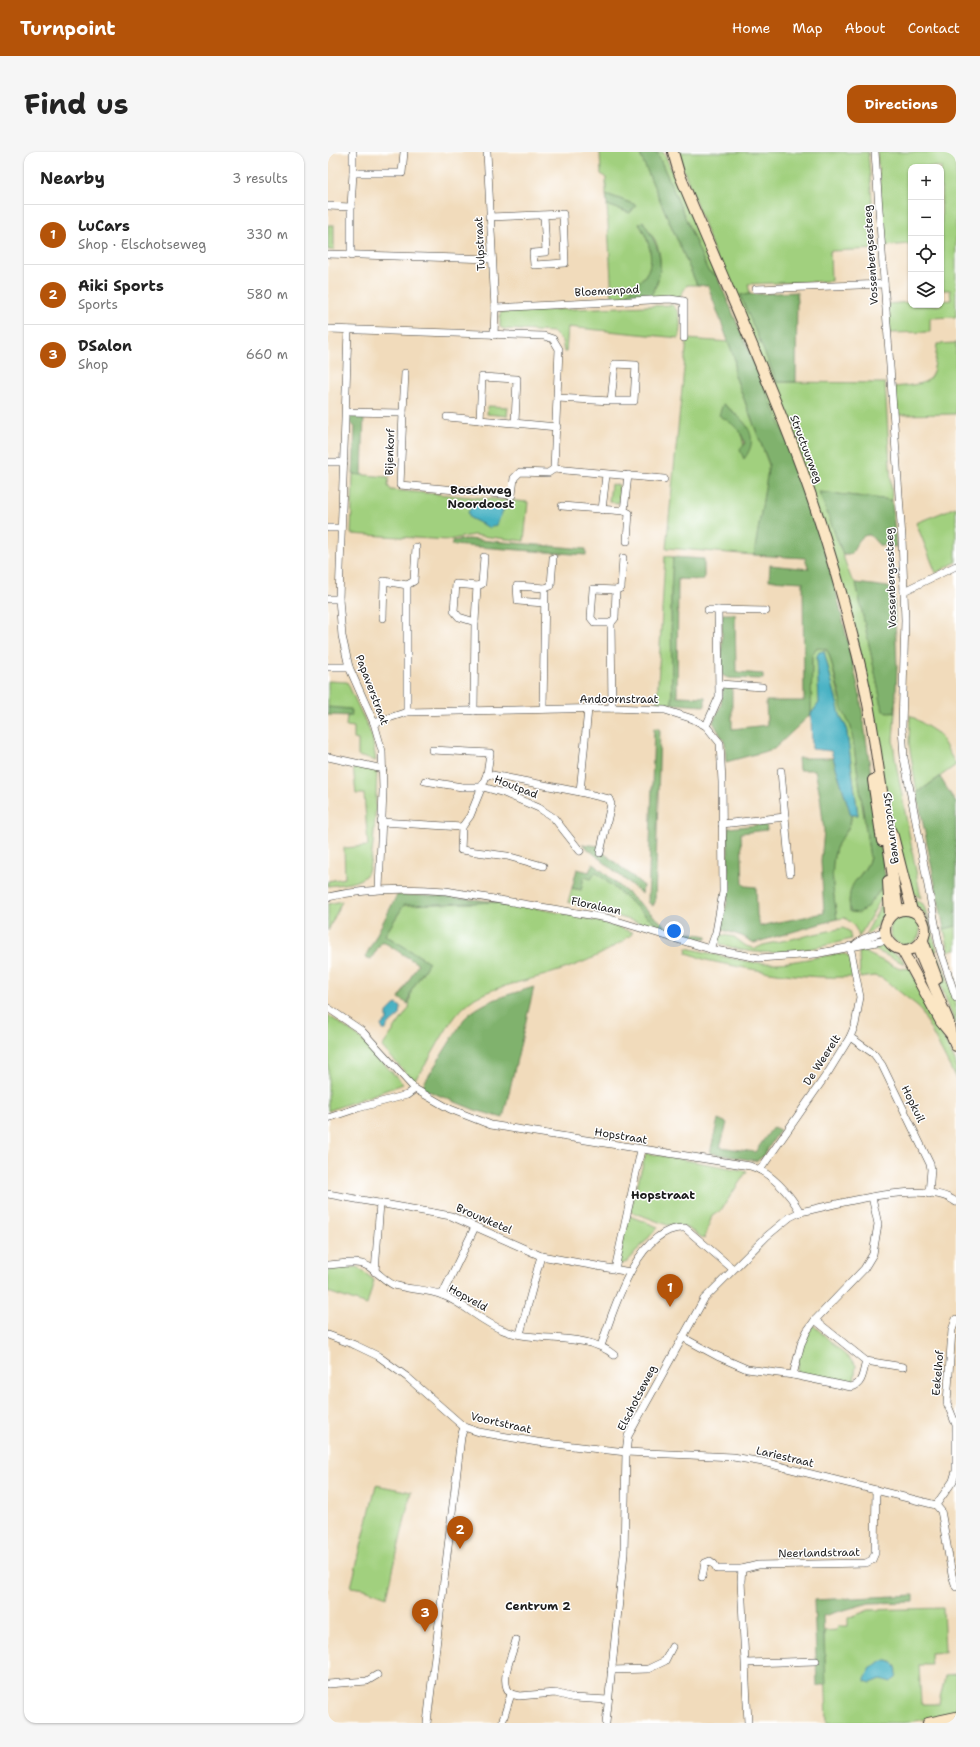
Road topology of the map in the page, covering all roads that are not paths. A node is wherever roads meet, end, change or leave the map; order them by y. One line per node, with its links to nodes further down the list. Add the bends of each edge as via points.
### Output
1 (353, 152): 7 (street)
2 (404, 152): 7 (street, via 402,173)
3 (487, 152): 12 (street, Tulpstraat)
4 (667, 152): 8 (main road, Structuurweg)
5 (673, 152): 8 (main road, Structuurweg)
6 (875, 152): 16 (street, Vossenbergsesteeg)
7 (353, 173): 10 (street)
8 (679, 173): 74 (main road, Structuurweg, via 788,433 813,503 854,639)
9 (328, 206): 10 (street)
10 (351, 207): 14 (street)
11 (544, 215): 11 (street, via 563,214 565,263 534,266 533,253 546,252); 12 (street)
12 (490, 217): 15 (street, Tulpstraat)
13 (328, 254): 14 (street)
14 (351, 256): 15 (street)
15 (492, 259): 18 (street, Tulpstraat)
16 (884, 284): 17 (street); 53 (street, Vossenbergsesteeg)
17 (756, 289)
18 (495, 308): 21 (street, Tulpstraat); 22 (street, Bloemenpad, via 670,299 684,301)
19 (328, 329): 20 (street)
20 (348, 330): 21 (street); 26 (street, Papaverstraat)
21 (494, 335): 24 (street, via 544,336 553,339 559,350)
22 (684, 338)
23 (405, 373): 27 (street)
24 (557, 398): 25 (street); 31 (street)
25 (611, 401): 25 (street, via 634,401 636,365 615,364)
26 (346, 412): 27 (street); 33 (street, Papaverstraat)
27 (403, 413): 34 (street, Bijenkorf, via 400,485 512,495 516,473 548,473)
28 (447, 417): 29 (street)
29 (480, 420): 30 (street); 30 (street, via 482,377 517,379)
30 (515, 422): 31 (street)
31 (557, 427): 34 (street)
32 (328, 462): 33 (street)
33 (344, 462): 42 (street, Papaverstraat)
34 (554, 469): 36 (street)
35 (628, 474): 36 (street); 37 (street); 40 (street)
36 (606, 475): 39 (street)
37 (664, 479)
38 (562, 506): 39 (street)
39 (602, 510): 40 (street)
40 (624, 511): 43 (street, via 629,513)
41 (328, 528): 42 (street)
42 (341, 528): 55 (street, Papaverstraat)
43 (627, 541)
44 (416, 547): 49 (street, via 414,581)
45 (484, 557): 50 (street, via 482,584)
46 (553, 558): 51 (street, via 551,586)
47 (624, 558): 52 (street, via 621,588)
48 (956, 566): 53 (street)
49 (407, 585): 60 (street, via 384,581); 71 (street)
50 (477, 586): 61 (street); 61 (street, via 456,584 455,591 454,611 459,617)
51 (545, 588): 56 (street); 56 (street, via 517,586 518,601)
52 (616, 590): 62 (street, via 615,618); 62 (street, via 593,589 592,618 595,623)
53 (904, 591): 101 (street, Vossenbergsesteeg, via 904,758 940,950)
54 (328, 599): 55 (street)
55 (340, 599): 64 (street, Papaverstraat, via 342,636)
56 (544, 603): 68 (street)
57 (708, 610): 58 (street)
58 (718, 610): 59 (street); 65 (street)
59 (766, 611)
60 (384, 618)
61 (475, 622): 70 (street)
62 (611, 623): 67 (street)
63 (328, 667): 64 (street)
64 (349, 668): 72 (street, Papaverstraat)
65 (720, 684): 66 (street); 73 (street, via 718,697)
66 (762, 687)
67 (612, 708): 69 (street, Andoornstraat); 73 (street, Andoornstraat, via 665,710)
68 (543, 709): 69 (street, Andoornstraat); 70 (street, Andoornstraat)
69 (588, 710): 82 (street)
70 (474, 711): 71 (street, Andoornstraat)
71 (407, 712): 72 (street, Andoornstraat)
72 (374, 724): 77 (street, Papaverstraat, via 382,751)
73 (706, 726): 85 (street, Andoornstraat, via 720,743)
74 (875, 744): 86 (main road, Structuurweg); 95 (main road, Structuurweg, via 871,763)
75 (432, 750): 79 (street, via 490,753)
76 (328, 757): 77 (street)
77 (383, 769): 84 (street, Papaverstraat)
78 (781, 771): 83 (street)
79 (487, 774): 81 (street); 82 (street)
80 (425, 781): 81 (street, Houtpad, via 462,787)
81 (483, 787): 87 (street); 88 (street, Houtpad, via 504,793 549,814)
82 (580, 792): 89 (street, via 605,796 611,804)
83 (786, 817): 85 (street); 91 (street)
84 (382, 822): 87 (street); 92 (street, Papaverstraat)
85 (722, 824): 99 (street, Andoornstraat, via 723,892 716,932)
86 (887, 824): 94 (main road, Structuurweg, via 893,836); 95 (main road, Structuurweg, via 886,837)
87 (462, 827): 90 (street, via 461,850 507,856)
88 (580, 851)
89 (600, 853)
90 (543, 866)
91 (790, 873)
92 (379, 889): 93 (street, Floralaan); 99 (street, Floralaan, via 446,891 570,911 607,918)
93 (328, 897)
94 (912, 911): 95 (main road); 97 (main road, via 924,924 925,934)
95 (894, 914): 96 (main road, via 886,923)
96 (886, 936): 98 (street, Floralaan, via 863,940); 100 (main road, via 893,947)
97 (920, 944): 100 (main road); 103 (main road, via 952,1019)
98 (853, 945): 99 (street, Floralaan, via 815,954 759,958 734,955); 104 (street, De Weerelt, via 860,997 858,1015)
99 (710, 948)
100 (902, 950): 103 (main road, via 941,1022)
101 (956, 998)
102 (328, 1008): 106 (street, Hopstraat, via 362,1031)
103 (951, 1034): 105 (main road)
104 (850, 1037): 109 (street, De Weerelt); 111 (street, Hopkuil, via 874,1054 882,1065 930,1164)
105 (956, 1046)
106 (415, 1089): 107 (street, via 407,1095); 108 (street, Hopstraat, via 450,1109 491,1125)
107 (328, 1118)
108 (641, 1150): 109 (street, Hopstraat, via 750,1166); 119 (street)
109 (760, 1170): 115 (street, Hopstraat, via 792,1197)
110 (328, 1194): 114 (street, Brouwketel)
111 (930, 1194): 112 (street, via 908,1192); 113 (street)
112 (872, 1197): 115 (street); 125 (street, via 878,1224 873,1254 864,1269)
113 (956, 1202)
114 (380, 1203): 116 (street, Brouwketel, via 451,1216); 121 (street)
115 (800, 1212): 120 (street, Elschotseweg, via 767,1236)
116 (475, 1227): 117 (street, Brouwketel); 123 (street)
117 (541, 1256): 119 (street, Brouwketel); 126 (street)
118 (328, 1265): 121 (street, Hopveld, via 360,1263)
119 (615, 1269): 122 (street, Brouwketel)
120 (732, 1270): 122 (street, via 685,1228 675,1228 654,1239); 128 (street, Elschotseweg, via 704,1299)
121 (375, 1272): 123 (street, Hopveld, via 394,1284)
122 (630, 1272): 129 (street, via 618,1297)
123 (442, 1295): 126 (street, Hopveld, via 503,1330)
124 (956, 1319): 137 (street, Eekelhof, via 952,1330 947,1403 956,1424 956,1471 953,1481)
125 (815, 1320): 131 (street); 133 (street, via 801,1344)
126 (520, 1334): 129 (street, Hopveld)
127 (328, 1335): 134 (street, Voortstraat, via 355,1344 378,1356 407,1377)
128 (682, 1337): 133 (street, via 740,1367); 135 (street, Elschotseweg, via 633,1424)
129 (601, 1346): 130 (street, Hopveld)
130 (614, 1355)
131 (866, 1360): 132 (street); 133 (street, via 861,1382 857,1386 851,1387)
132 (903, 1367)
133 (793, 1375)
134 (464, 1427): 135 (street, Voortstraat, via 537,1442); 151 (street)
135 (626, 1452): 136 (street, Lariestraat, via 748,1460); 145 (street, Elschotseweg, via 624,1554)
136 (876, 1490): 137 (street, Lariestraat); 138 (street, Neerlandstraat, via 875,1553 872,1560 866,1563 758,1564)
137 (936, 1506): 140 (street, via 941,1511)
138 (742, 1569): 139 (street, Neerlandstraat, via 716,1569 714,1564 705,1563); 144 (street)
139 (702, 1577)
140 (956, 1587)
141 (516, 1640): 148 (street, via 504,1681 505,1690)
142 (672, 1647): 145 (street, via 665,1660 648,1669)
143 (816, 1661): 144 (street)
144 (746, 1663): 154 (street)
145 (611, 1670): 149 (street, Elschotseweg)
146 (378, 1675): 147 (street, via 367,1681)
147 (328, 1684)
148 (511, 1694): 149 (street, via 519,1696 555,1693 574,1698); 152 (street)
149 (608, 1700): 153 (street, Elschotseweg)
150 (956, 1717): 155 (main road)
151 (427, 1723)
152 (502, 1723)
153 (606, 1723)
154 (748, 1723)
155 (928, 1723)

